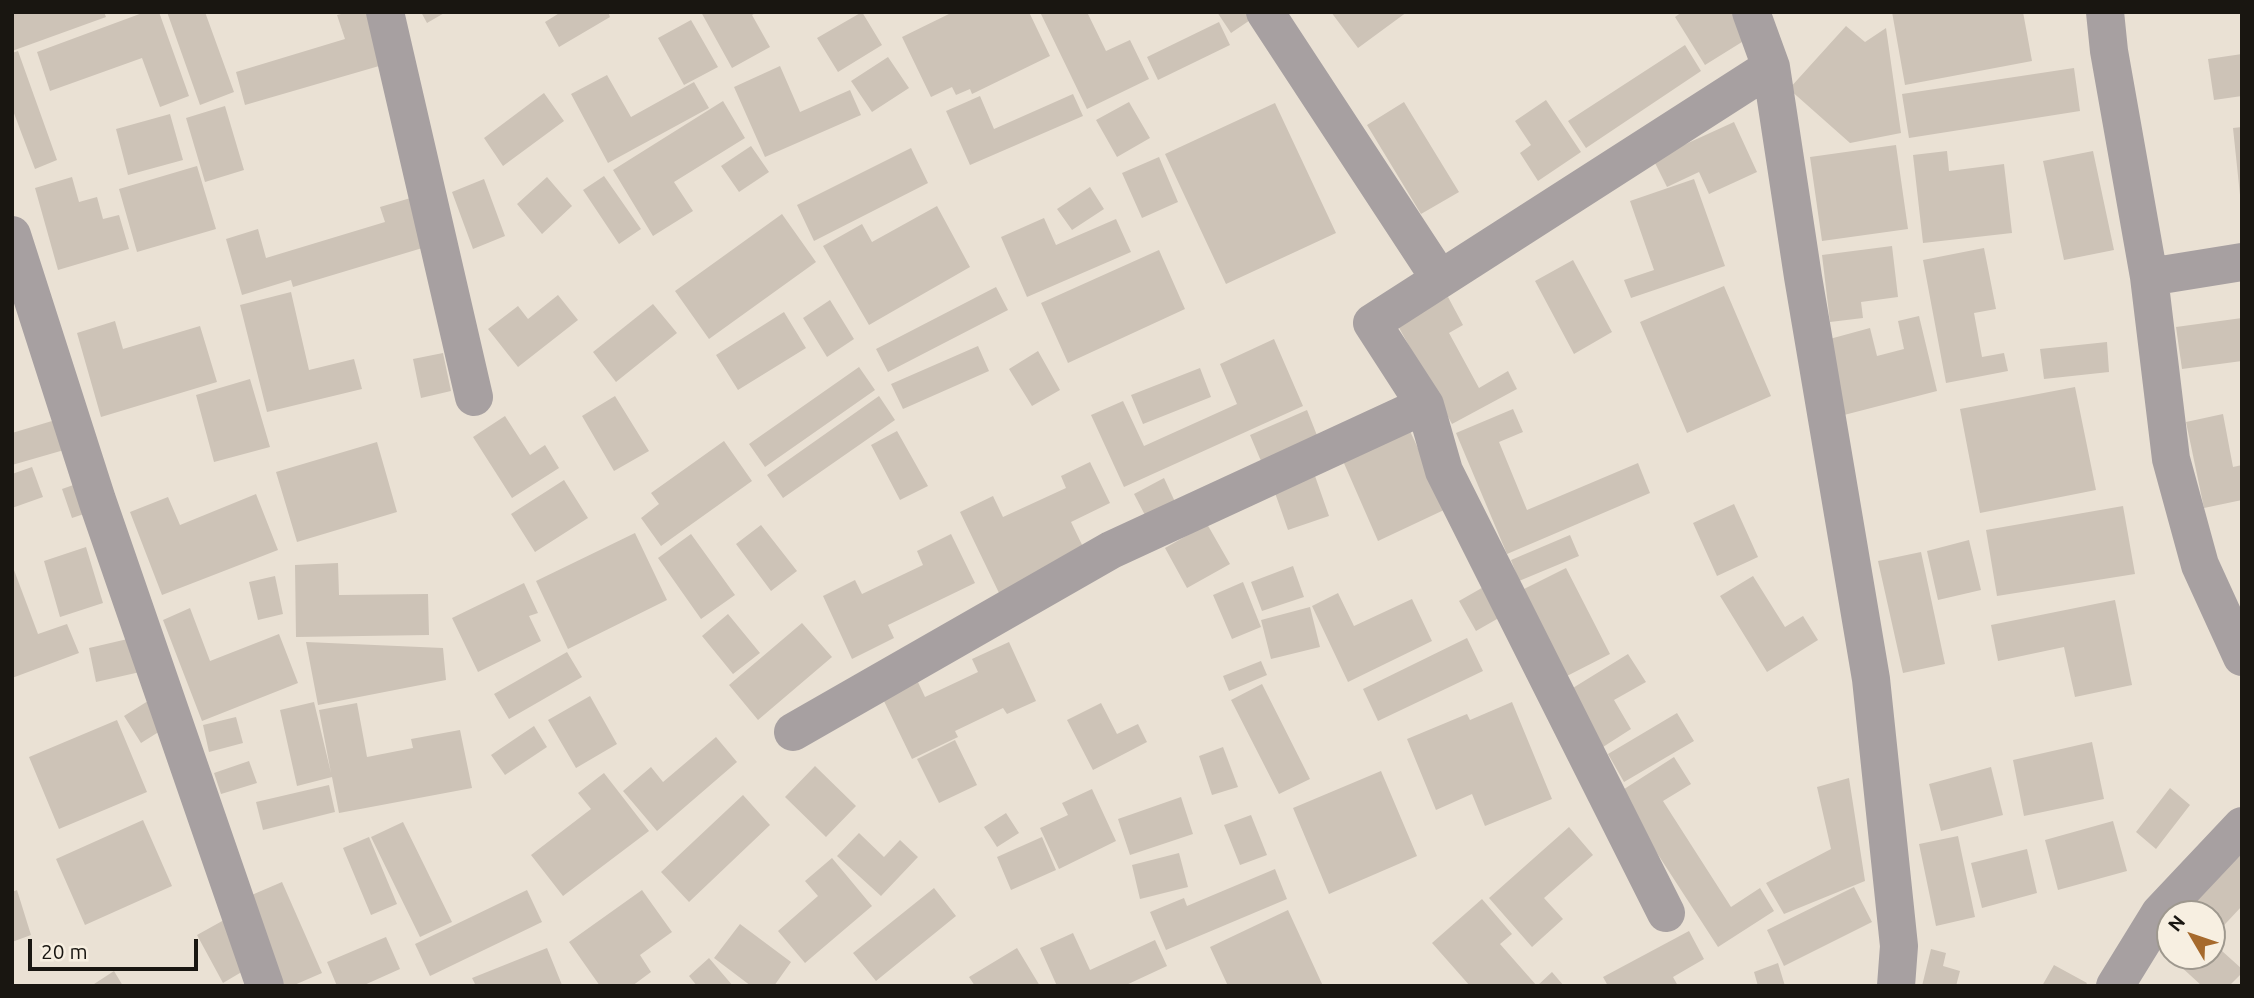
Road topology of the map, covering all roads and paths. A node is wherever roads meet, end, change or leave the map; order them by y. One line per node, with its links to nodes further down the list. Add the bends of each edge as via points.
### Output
1 (385, 12): 10 (street)
2 (1265, 12): 9 (street)
3 (1751, 12): 5 (street)
4 (2105, 12): 8 (street)
5 (1771, 67): 9 (street); 17 (street, via 1871,679 1899,946)
6 (12, 235): 16 (street, via 97,500)
7 (2242, 262): 8 (street)
8 (2148, 277): 12 (street, via 2171,459 2200,565)
9 (1440, 279): 11 (street, via 1373,323)
10 (474, 397)
11 (1425, 405): 13 (street, via 1111,550); 15 (street, via 1444,471)
12 (2242, 657)
13 (793, 732)
14 (2242, 826): 18 (street, via 2160,913)
15 (1666, 914)
16 (265, 986)
17 (1896, 986)
18 (2115, 986)

